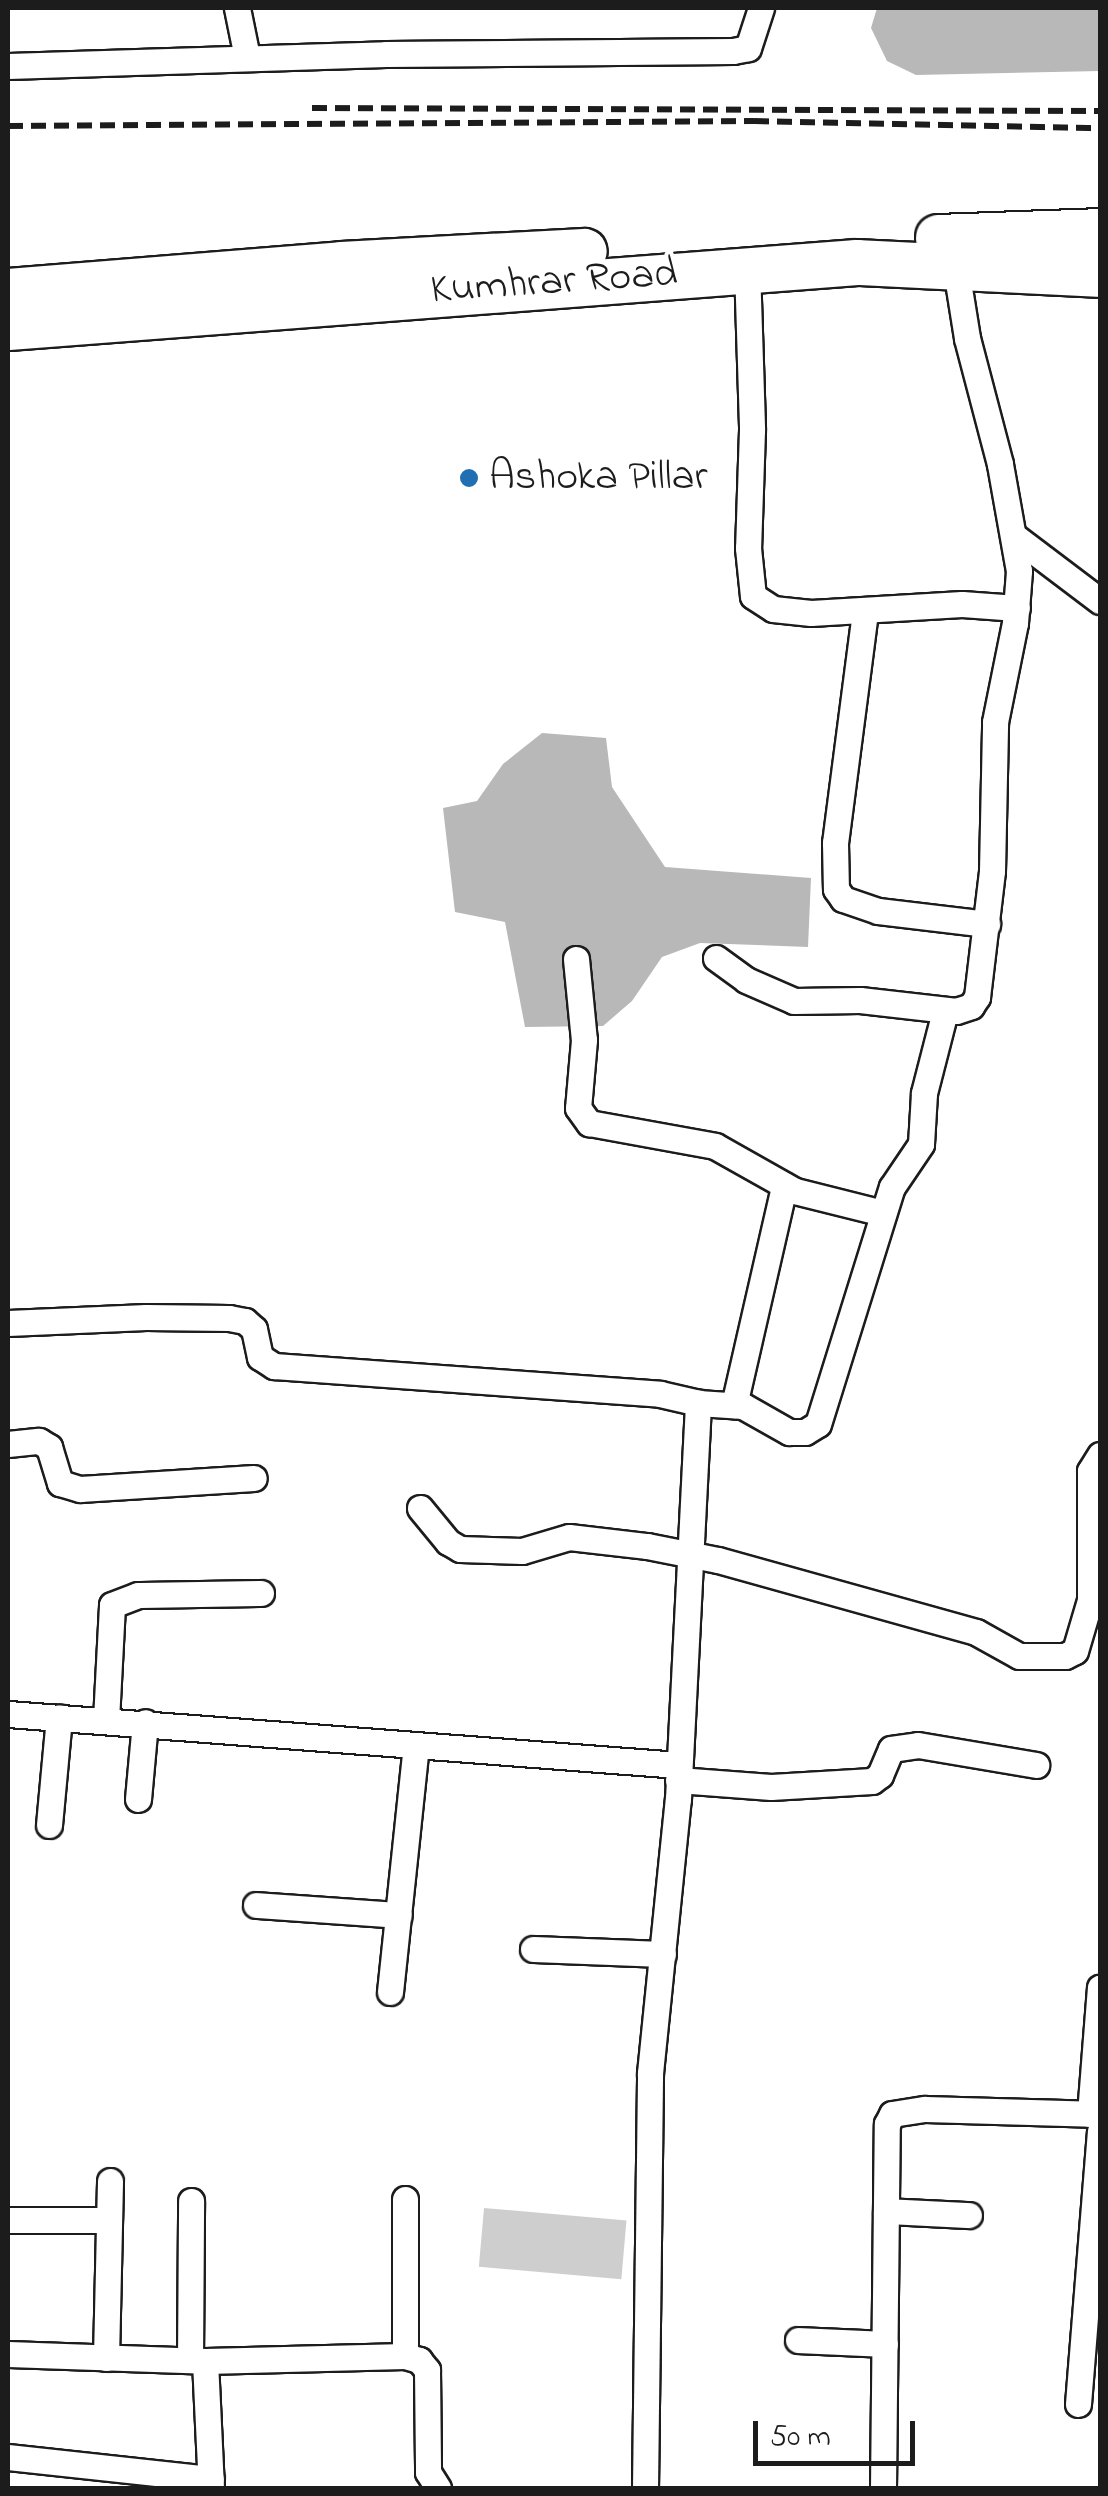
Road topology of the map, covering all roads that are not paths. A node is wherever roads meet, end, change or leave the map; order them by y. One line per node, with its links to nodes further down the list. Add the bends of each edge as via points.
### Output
1 (237, 8): 3 (street)
2 (760, 8): 3 (street, via 748,48 734,51)
3 (247, 57): 4 (street)
4 (8, 66)
5 (1100, 231): 9 (highway, Kumhrar Road, via 341,264)
6 (955, 263): 7 (highway, Kumhrar Road); 8 (highway, Kumhrar Road); 10 (street, via 966,338)
7 (746, 267): 9 (highway, Kumhrar Road); 13 (street, via 754,596 773,609)
8 (1100, 274)
9 (26, 307)
10 (1014, 536): 11 (street); 12 (street)
11 (1100, 601)
12 (1017, 608): 13 (street, via 962,604); 14 (street, via 995,722)
13 (864, 612): 14 (street, via 835,843 836,889 844,899 878,911)
14 (987, 924): 17 (street, via 977,998 971,1006)
15 (716, 958): 17 (street, via 794,1001 860,1000)
16 (576, 959): 18 (street, via 584,1040 581,1116 589,1124 715,1146)
17 (945, 1011): 19 (street, via 924,1093 921,1144 898,1173)
18 (784, 1186): 19 (street); 22 (street)
19 (883, 1214): 22 (street, via 818,1424 789,1432)
20 (8, 1323): 21 (street, via 228,1318 254,1330 260,1357 274,1366 660,1394)
21 (698, 1403): 22 (street); 27 (street)
22 (734, 1405)
23 (8, 1444): 25 (street, via 48,1447 60,1482 80,1489)
24 (1100, 1454): 29 (street, via 1090,1471)
25 (254, 1478)
26 (420, 1508): 27 (street, via 460,1549 522,1551 569,1537)
27 (688, 1554): 29 (street, via 976,1632 1018,1656); 36 (street)
28 (261, 1593): 32 (street, via 138,1595 112,1605)
29 (1088, 1651)
30 (8, 1714): 31 (street)
31 (60, 1717): 32 (street); 38 (street)
32 (106, 1720): 33 (street)
33 (145, 1722): 34 (street); 37 (street)
34 (416, 1745): 36 (street); 40 (street)
35 (1036, 1765): 36 (street, via 918,1744 892,1749 872,1781 771,1787)
36 (679, 1772): 42 (street)
37 (138, 1799)
38 (49, 1825)
39 (256, 1905): 40 (street)
40 (399, 1915): 44 (street)
41 (533, 1948): 42 (street)
42 (663, 1954): 63 (street, via 650,2074)
43 (1100, 1988): 45 (street)
44 (390, 1992)
45 (1097, 2120): 49 (street, via 925,2109 892,2114); 59 (street)
46 (110, 2181): 52 (street)
47 (405, 2199): 56 (street)
48 (190, 2201): 58 (street)
49 (886, 2211): 50 (street); 54 (street)
50 (969, 2215)
51 (8, 2220): 52 (street)
52 (109, 2220): 57 (street)
53 (798, 2340): 54 (street)
54 (884, 2344): 64 (street)
55 (8, 2354): 57 (street)
56 (405, 2356): 58 (street); 62 (street, via 426,2370 428,2472)
57 (106, 2358): 58 (street)
58 (197, 2361): 61 (street)
59 (1078, 2404)
60 (8, 2456): 61 (street)
61 (211, 2484)
62 (438, 2488)
63 (646, 2488)
64 (883, 2488)

